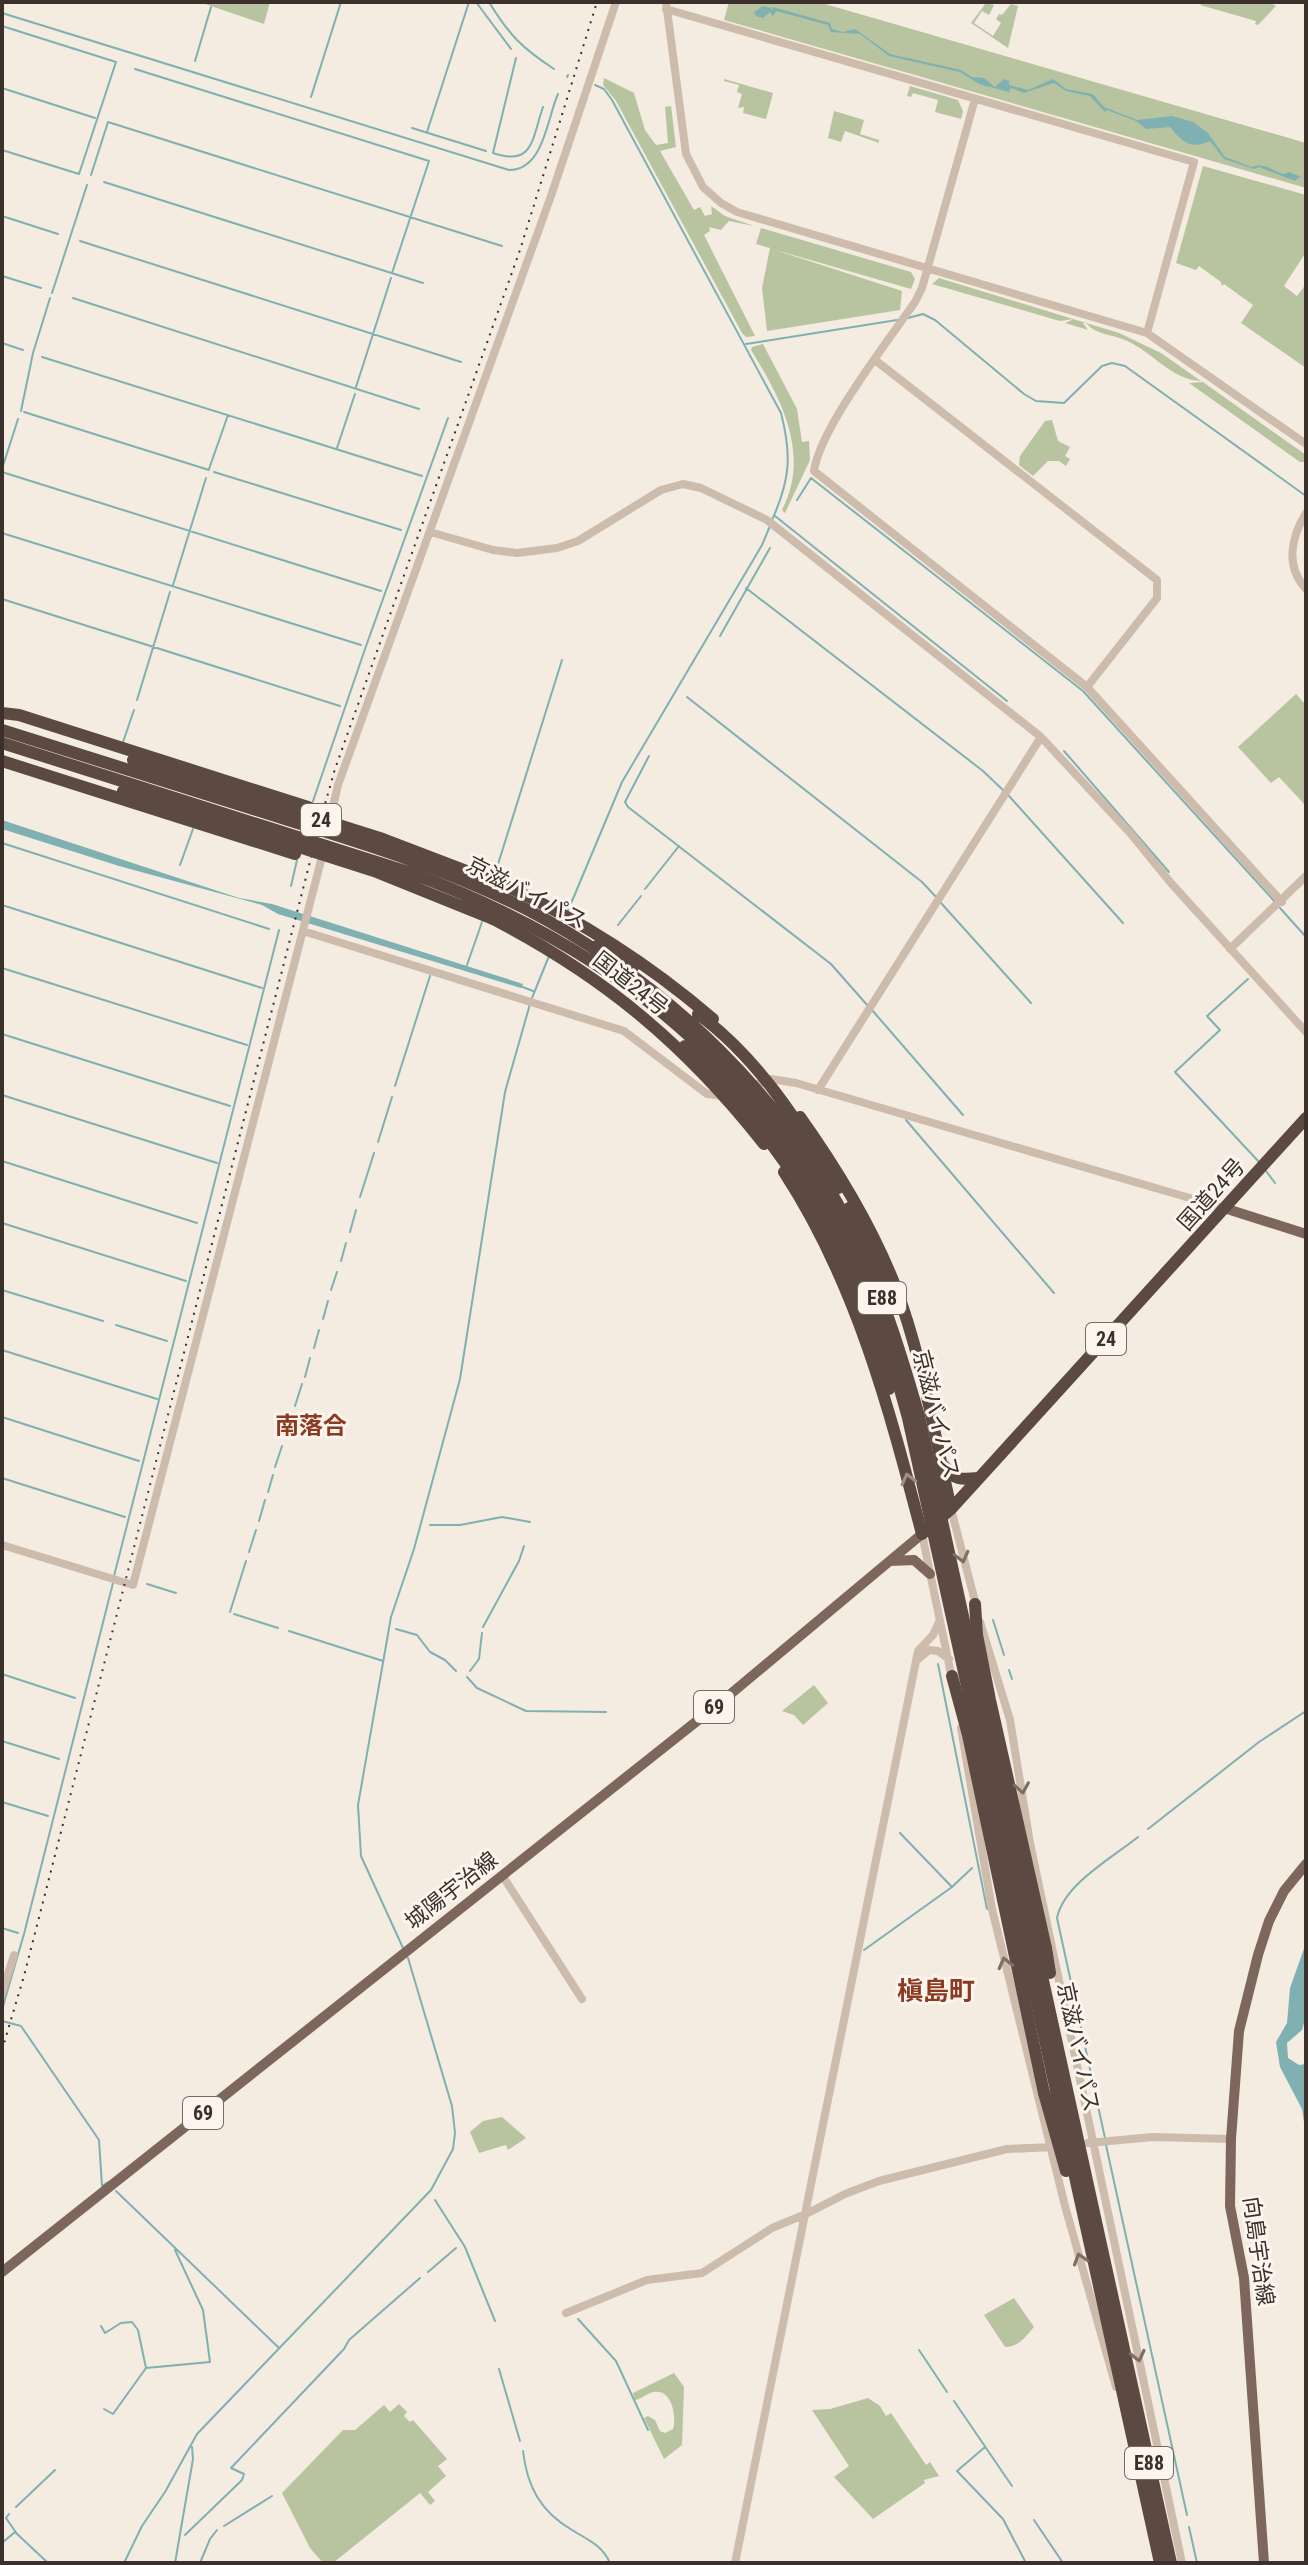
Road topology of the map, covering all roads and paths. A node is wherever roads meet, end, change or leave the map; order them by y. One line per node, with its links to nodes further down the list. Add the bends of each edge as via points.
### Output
1 (616, 2): 9 (street)
2 (666, 6): 3 (street); 4 (street, via 686,154 710,194 737,212)
3 (975, 99): 4 (street); 5 (street, via 1194,162)
4 (928, 266): 5 (street); 6 (street, via 922,288)
5 (1147, 333): 7 (street)
6 (875, 360): 11 (street, via 827,437 813,467 816,475); 11 (street, via 1157,580 1157,598)
7 (1306, 444)
8 (1306, 513): 10 (street, via 1292,549 1294,567)
9 (430, 532): 14 (street, via 517,553 557,548 578,541 661,490 683,484 701,488 772,523); 23 (street, via 335,794)
10 (1306, 589)
11 (1087, 687): 22 (street)
12 (2, 716): 18 (highway, via 19,715); 27 (highway, 国道24号 / 24, bridge, via 383,839 506,886 635,958 701,1008)
13 (2, 730): 24 (highway, 京滋バイパス / E88, bridge, via 395,855 489,891)
14 (1041, 737): 25 (street); 28 (street)
15 (2, 743): 21 (highway, 京滋バイパス / E88, bridge, via 353,853)
16 (2, 754): 29 (highway, 国道24号 / 24, bridge, via 374,871 493,919 608,987)
17 (2, 761): 19 (highway)
18 (308, 807)
19 (295, 854)
20 (1306, 876): 22 (street)
21 (485, 902): 34 (highway, bridge, via 617,986 741,1104 782,1157 840,1252 881,1353); 57 (highway, 京滋バイパス / E88, bridge, via 596,962 713,1059 791,1152 861,1276 916,1449)
22 (1279, 904): 25 (street)
23 (303, 931): 29 (street, via 624,1031 707,1094); 39 (street, via 133,1585)
24 (565, 931): 33 (highway, bridge, via 637,968 726,1035 769,1084 840,1192); 55 (highway, 京滋バイパス / E88, bridge, via 671,1005 754,1088 824,1181 875,1282 925,1443)
25 (1230, 949): 26 (street)
26 (1306, 1032)
27 (771, 1079): 28 (street); 29 (street); 33 (highway, 国道24号 / 24, via 861,1214 894,1284)
28 (818, 1090): 31 (street)
29 (724, 1096): 34 (highway, 国道24号 / 24, via 775,1158 821,1235 863,1332)
30 (1306, 1118): 31 (highway, 国道24号 / 24)
31 (1224, 1208): 32 (main road); 36 (highway, 国道24号 / 24)
32 (1306, 1234)
33 (914, 1345): 35 (highway, 国道24号 / 24)
34 (893, 1424): 38 (highway, 国道24号 / 24, one-way to 34)
35 (942, 1463): 36 (highway, via 958,1479); 37 (highway, 国道24号 / 24)
36 (978, 1478): 37 (highway, 国道24号 / 24)
37 (951, 1509): 38 (highway, 国道24号 / 24); 42 (street, one-way to 42)
38 (922, 1534): 40 (main road, 城陽宇治線 / 69); 41 (street)
39 (2, 1545)
40 (889, 1561): 41 (main road, via 914,1560); 48 (main road, 城陽宇治線 / 69)
41 (930, 1574): 43 (street)
42 (975, 1604): 53 (street, one-way to 53, via 1010,1720 1030,1843); 55 (highway, bridge, via 977,1635 1046,1948)
43 (941, 1619): 44 (street); 45 (street)
44 (949, 1659): 45 (street, via 929,1650); 46 (street)
45 (916, 1662): 56 (street)
46 (952, 1676): 54 (street, one-way to 46, via 992,1909); 57 (highway, bridge, via 1044,2093)
47 (1306, 1864): 52 (main road, 向島宇治線, via 1284,1891 1258,1955 1239,2031)
48 (502, 1875): 51 (street); 58 (main road, 城陽宇治線 / 69)
49 (14, 1955): 50 (street)
50 (2, 1993)
51 (582, 1999)
52 (1231, 2139): 53 (street); 65 (main road, 向島宇治線, via 1230,2206 1244,2278)
53 (1101, 2141): 54 (street); 60 (street, one-way to 60)
54 (1050, 2147): 56 (street, via 1007,2149 879,2181); 60 (street, one-way to 54, via 1109,2367)
55 (1081, 2151): 63 (highway, 京滋バイパス / E88, bridge)
56 (806, 2214): 59 (street, via 772,2228 702,2273 647,2280); 61 (street)
57 (1091, 2254): 62 (highway, 京滋バイパス / E88, bridge)
58 (2, 2272)
59 (566, 2313)
60 (1172, 2516): 64 (street)
61 (735, 2563)
62 (1160, 2563)
63 (1171, 2563)
64 (1182, 2563)
65 (1264, 2563)

